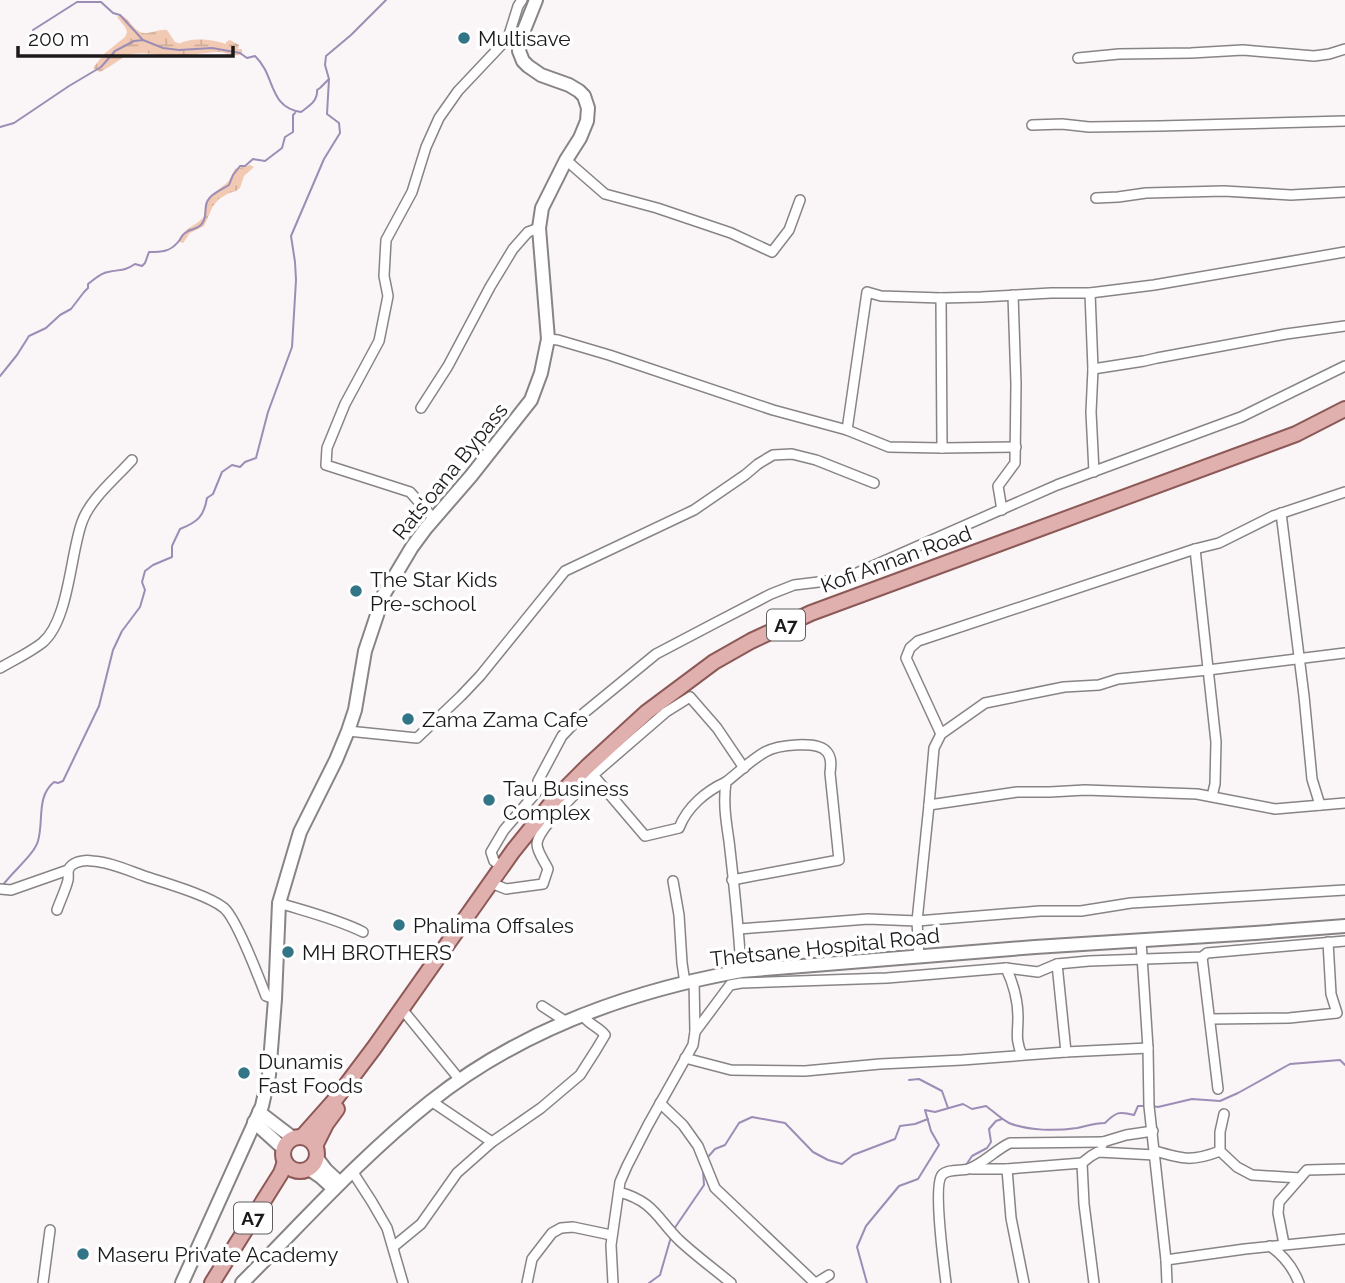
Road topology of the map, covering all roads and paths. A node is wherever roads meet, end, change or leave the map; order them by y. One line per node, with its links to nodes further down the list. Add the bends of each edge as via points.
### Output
1 (522, 0): 31 (street, via 508,38 439,118 412,192 386,240 388,296 379,341 327,448 326,466 410,492)
2 (536, 0): 7 (street, Rats'oana Bypass, via 520,40 523,61 541,75 579,91 587,104 587,121)
3 (1345, 49): 4 (street, via 1314,56 1243,50)
4 (1078, 58)
5 (1345, 121): 6 (street)
6 (1032, 125)
7 (566, 160): 10 (street, via 605,194 732,233 772,252 789,230); 11 (street, Rats'oana Bypass, via 542,208)
8 (1345, 192): 9 (street, via 1224,191)
9 (1096, 198)
10 (800, 200)
11 (539, 228): 17 (street, Rats'oana Bypass); 20 (street, via 528,232 513,249)
12 (1345, 253): 13 (street)
13 (1090, 293): 14 (street); 19 (street)
14 (1013, 295): 15 (street); 23 (street)
15 (941, 298): 22 (street, via 867,292); 24 (street)
16 (1345, 326): 19 (street)
17 (548, 339): 22 (street); 31 (street, Rats'oana Bypass, via 531,400)
18 (1345, 366): 26 (street, via 1241,417)
19 (1093, 369): 26 (street)
20 (421, 408)
21 (1345, 409): 46 (main road, Kofi Annan Road / A7, via 1296,434 823,608 751,641 714,662 647,712 554,800)
22 (847, 430): 24 (street, via 890,447)
23 (1016, 447): 24 (street); 29 (street, via 1015,463 998,486)
24 (942, 448)
25 (132, 460): 35 (street, via 90,506 82,522 54,629 43,642)
26 (1094, 472): 29 (street)
27 (874, 484): 37 (street, via 800,455 773,455 694,510 565,571 480,676 417,738)
28 (1345, 492): 30 (street)
29 (1002, 510): 46 (street, via 843,579 794,585 656,654 562,736 538,781 540,788 491,852)
30 (1281, 513): 32 (street, via 1219,543); 34 (street)
31 (434, 519): 37 (street, Rats'oana Bypass, via 384,594 365,651)
32 (1195, 549): 36 (street); 38 (street, via 918,641 906,658)
33 (1345, 653): 34 (street)
34 (1299, 659): 36 (street); 45 (street, via 1312,779)
35 (0, 668)
36 (1208, 670): 38 (street, via 1118,679 985,703); 42 (street, via 1216,742)
37 (348, 731): 53 (street, Rats'oana Bypass, via 300,832)
38 (941, 734): 44 (street, via 934,748)
39 (744, 768): 40 (street, via 690,697); 41 (street); 48 (street, via 767,750 793,744 827,752 839,860)
40 (593, 775): 41 (street, via 645,836 679,828 691,808); 50 (street, via 541,834 538,850 548,869 543,884 506,888)
41 (726, 782): 48 (street)
42 (1212, 796): 44 (street, via 1017,792); 45 (street, via 1275,809)
43 (1345, 803): 45 (street)
44 (929, 805): 55 (street)
45 (1320, 805)
46 (502, 867): 50 (main road, Kofi Annan Road / A7)
47 (68, 870): 51 (street, via 11,890); 54 (street); 69 (street, via 77,862 90,860 112,864 225,909 266,996)
48 (732, 880): 57 (street)
49 (673, 881): 68 (street, via 682,962)
50 (491, 883): 71 (main road, Kofi Annan Road / A7)
51 (0, 889)
52 (1345, 890): 55 (street)
53 (279, 903): 58 (street); 69 (street, Rats'oana Bypass)
54 (57, 910)
55 (917, 921): 57 (street, via 869,919); 62 (street)
56 (1345, 926): 59 (street, Thetsane Hospital Road)
57 (739, 929): 67 (street)
58 (363, 932)
59 (1141, 941): 62 (street, Thetsane Hospital Road); 64 (street)
60 (1345, 941): 61 (street)
61 (1328, 942): 63 (street); 73 (street, via 1337,1013)
62 (919, 957): 67 (street, Thetsane Hospital Road)
63 (1202, 957): 64 (street); 73 (street)
64 (1141, 959): 65 (street); 76 (street)
65 (1057, 964): 66 (street, via 1038,972); 77 (street)
66 (1006, 968): 75 (street, via 730,985); 78 (street, via 1014,988 1019,1016 1017,1045)
67 (741, 971): 68 (street, Thetsane Hospital Road)
68 (690, 982): 72 (street, Thetsane Hospital Road); 75 (street)
69 (275, 999): 85 (street, Rats'oana Bypass, via 269,1075)
70 (542, 1006): 74 (street)
71 (402, 1009): 80 (street); 92 (main road, Kofi Annan Road / A7)
72 (583, 1015): 74 (street, Thetsane Hospital Road); 87 (street, via 605,1035 580,1075)
73 (1210, 1019): 81 (street)
74 (565, 1021): 80 (street, Thetsane Hospital Road)
75 (695, 1032): 79 (street)
76 (1148, 1048): 77 (street); 86 (street)
77 (1066, 1052): 78 (street)
78 (1022, 1055): 79 (street, via 806,1071 731,1070)
79 (685, 1058): 83 (street)
80 (460, 1080): 82 (street, Thetsane Hospital Road)
81 (1218, 1089)
82 (431, 1101): 87 (street); 97 (street, Thetsane Hospital Road)
83 (660, 1103): 100 (street, via 626,1166); 117 (street, via 698,1146 715,1188)
84 (1224, 1114): 89 (street)
85 (257, 1117): 92 (street); 111 (street, Rats'oana Bypass)
86 (1153, 1131): 88 (street); 91 (street)
87 (492, 1142): 106 (street, via 457,1173 421,1224)
88 (1103, 1142): 90 (street); 94 (street, via 1010,1143)
89 (1220, 1151): 91 (street, via 1191,1159); 98 (street, via 1252,1175)
90 (1098, 1152): 91 (street); 93 (street)
91 (1155, 1153): 107 (street)
92 (300, 1154): 99 (street, via 321,1177); 109 (main road, Kofi Annan Road / A7, via 289,1177)
93 (1082, 1163): 95 (street); 120 (street)
94 (970, 1169): 95 (street); 118 (street, via 941,1176)
95 (1007, 1169): 119 (street)
96 (1345, 1169): 98 (street, via 1307,1170)
97 (352, 1171): 99 (street, Thetsane Hospital Road); 106 (street, via 387,1228)
98 (1300, 1178): 104 (street, via 1279,1202)
99 (337, 1186): 112 (street, Thetsane Hospital Road)
100 (619, 1192): 102 (street); 116 (street, via 659,1215 678,1238)
101 (50, 1230): 110 (street)
102 (611, 1235): 114 (street, via 573,1227 552,1233 532,1259); 115 (street)
103 (1345, 1239): 104 (street)
104 (1284, 1244): 105 (street)
105 (1270, 1246): 107 (street); 122 (street, via 1291,1266)
106 (393, 1247): 113 (street)
107 (1166, 1259): 121 (street)
108 (830, 1275): 117 (street)
109 (215, 1278)
110 (43, 1283)
111 (182, 1283)
112 (242, 1283)
113 (402, 1283)
114 (527, 1283)
115 (613, 1283)
116 (731, 1283)
117 (816, 1283)
118 (946, 1283)
119 (1024, 1283)
120 (1094, 1283)
121 (1167, 1283)
122 (1299, 1283)

